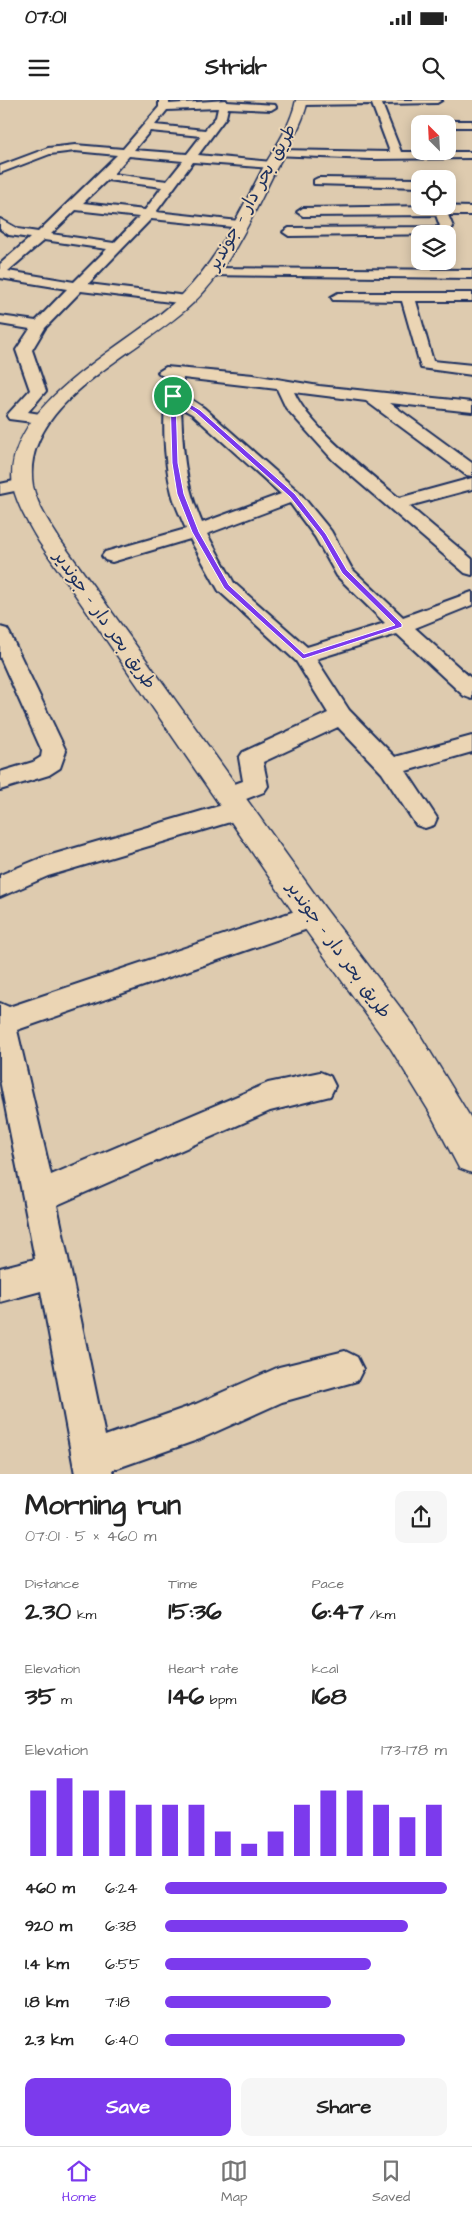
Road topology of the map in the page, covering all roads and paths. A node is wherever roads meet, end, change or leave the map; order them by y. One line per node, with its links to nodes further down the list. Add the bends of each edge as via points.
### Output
1 (414, 100): 4 (street); 7 (street)
2 (302, 101): 4 (street); 18 (highway, طريق بحر دار - جوندير)
3 (223, 102): 5 (street); 6 (street); 11 (street, via 221,118)
4 (376, 102): 16 (street)
5 (164, 104): 10 (street)
6 (271, 107)
7 (436, 110)
8 (456, 124): 9 (street)
9 (472, 124)
10 (148, 128): 11 (street); 12 (street)
11 (209, 134): 17 (street)
12 (127, 152): 17 (street); 19 (street, via 59,149); 21 (street)
13 (456, 152): 15 (street)
14 (411, 155): 16 (street)
15 (472, 155)
16 (401, 156): 18 (street); 20 (street)
17 (191, 158): 18 (street); 23 (street)
18 (275, 159): 34 (highway, طريق بحر دار - جوندير)
19 (0, 170)
20 (413, 170)
21 (104, 176): 23 (street); 27 (street)
22 (318, 182): 25 (street)
23 (170, 185): 32 (street)
24 (411, 185): 25 (street)
25 (358, 197): 26 (street); 30 (street)
26 (411, 204)
27 (75, 206): 32 (street); 36 (street)
28 (456, 210): 29 (street)
29 (472, 211)
30 (303, 212)
31 (443, 215): 35 (street, via 447,227 441,231)
32 (147, 216): 34 (street); 37 (street)
33 (0, 223): 36 (street, via 14,232)
34 (239, 224): 39 (highway, طريق بحر دار - جوندير)
35 (289, 232)
36 (41, 237): 37 (street); 38 (street)
37 (117, 247): 41 (street)
38 (0, 272): 41 (street)
39 (211, 272): 40 (street); 45 (highway, طريق بحر دار - جوندير)
40 (472, 274)
41 (79, 287): 45 (street); 47 (street)
42 (338, 297): 44 (street)
43 (472, 297): 44 (street)
44 (408, 298): 48 (street, via 426,365)
45 (187, 300): 55 (highway, طريق بحر دار - جوندير, via 59,397)
46 (0, 320): 47 (street)
47 (39, 326): 54 (street, via 24,350 38,390)
48 (472, 370)
49 (171, 372): 50 (street); 51 (street)
50 (283, 384): 52 (street); 61 (street, via 292,405 339,456)
51 (173, 396): 60 (street, via 198,411); 62 (street, via 175,463 180,494)
52 (370, 396): 53 (street); 56 (street)
53 (472, 408)
54 (8, 417): 55 (street)
55 (40, 418): 58 (highway, طريق بحر دار - جوندير, via 23,460)
56 (472, 471)
57 (472, 483): 61 (street)
58 (23, 484): 59 (street); 74 (highway, طريق بحر دار - جوندير, via 33,514 50,542)
59 (0, 489)
60 (293, 496): 62 (street); 66 (street, via 324,535 344,572)
61 (396, 504): 64 (street)
62 (196, 532): 63 (street); 68 (street, via 226,587)
63 (112, 556)
64 (472, 568)
65 (472, 598): 66 (street)
66 (400, 626): 68 (street); 69 (street)
67 (0, 634): 73 (street, via 54,751 52,762 41,769)
68 (303, 656): 70 (street)
69 (472, 691)
70 (341, 716): 72 (street); 74 (street, via 250,758 256,786)
71 (472, 744): 72 (street)
72 (390, 767): 75 (street)
73 (0, 781)
74 (234, 803): 76 (street, via 40,868); 77 (highway, طريق بحر دار - جوندير)
75 (425, 818)
76 (0, 886)
77 (313, 916): 78 (street); 81 (highway, طريق بحر دار - جوندير, via 403,1038)
78 (1, 1019): 79 (street)
79 (6, 1067): 82 (street)
80 (320, 1086): 82 (street, via 268,1097)
81 (472, 1156)
82 (40, 1196): 83 (street)
83 (54, 1271): 84 (street); 86 (street)
84 (0, 1285)
85 (345, 1369): 86 (street, via 279,1385)
86 (93, 1466)

